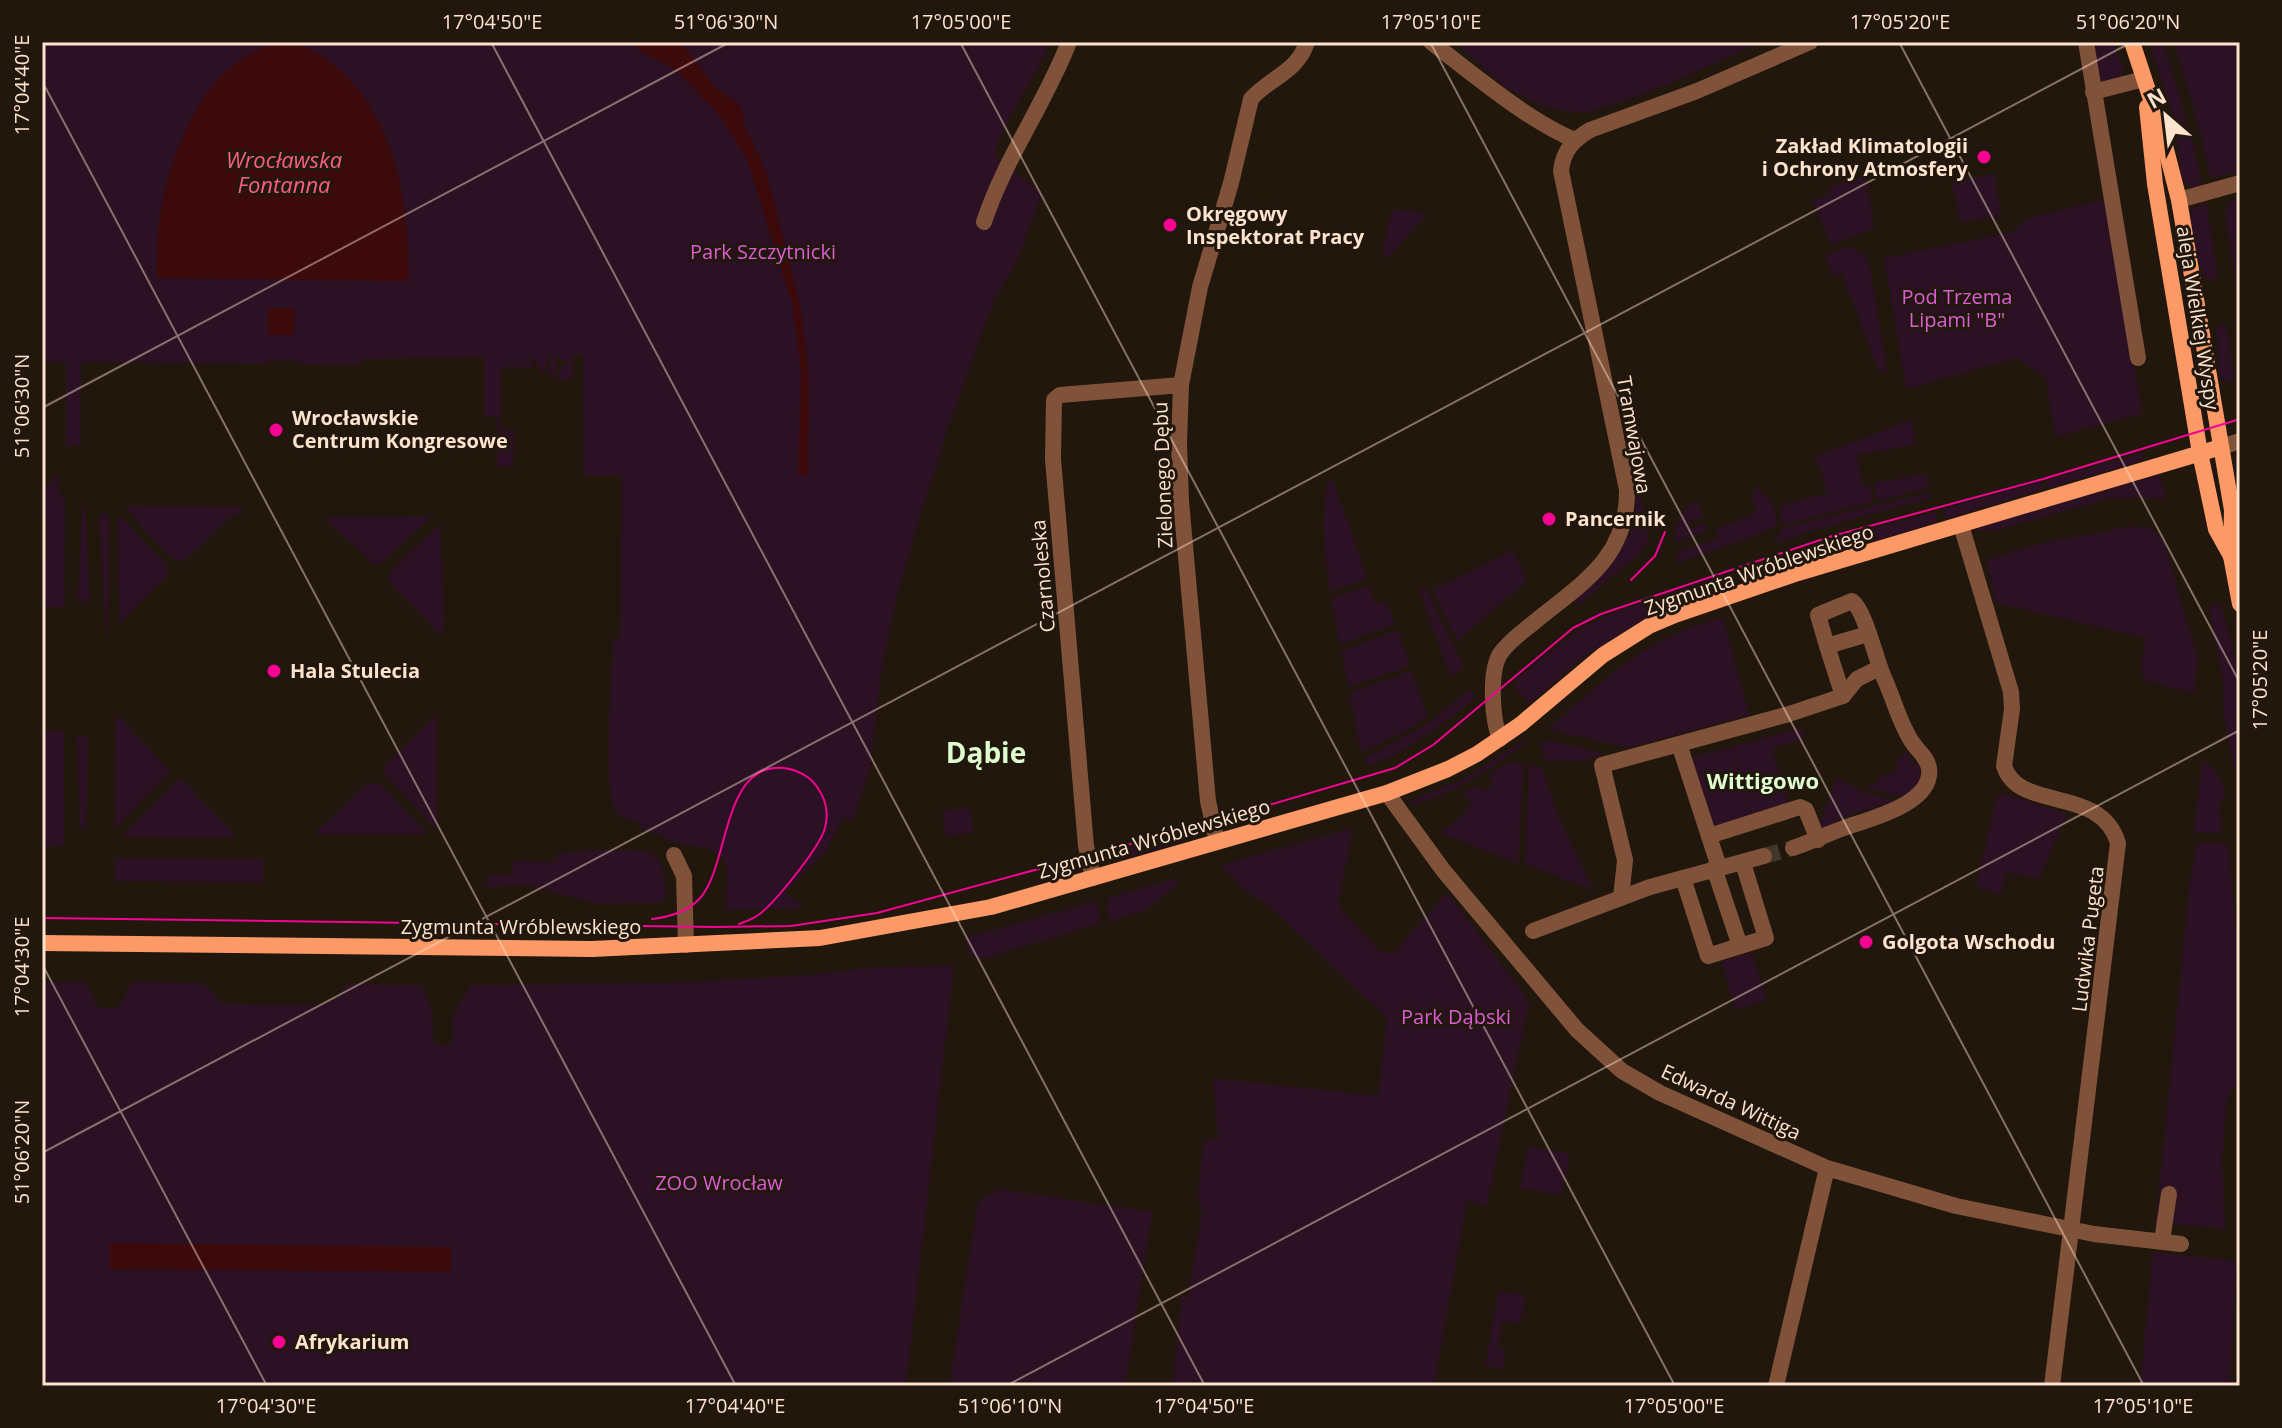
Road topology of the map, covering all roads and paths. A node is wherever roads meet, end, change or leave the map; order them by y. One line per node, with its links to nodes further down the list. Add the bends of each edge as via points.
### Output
1 (1069, 42): 12 (street)
2 (1307, 42): 14 (street, Zielonego Dębu, via 1292,68 1251,99 1200,287)
3 (1431, 42): 9 (street, via 1487,85)
4 (1810, 42): 9 (street)
5 (2086, 42): 8 (street)
6 (2132, 42): 7 (main road, aleja Wielkiej Wyspy)
7 (2144, 80): 8 (street); 11 (main road, aleja Wielkiej Wyspy); 17 (main road, aleja Wielkiej Wyspy, via 2155,184)
8 (2093, 92): 13 (street)
9 (1575, 140): 25 (street, Tramwajowa, via 1564,154 1561,171 1627,490 1625,521 1598,568 1501,653 1494,677)
10 (2240, 183): 11 (street)
11 (2179, 200): 16 (main road, aleja Wielkiej Wyspy)
12 (984, 222)
13 (2138, 358)
14 (1181, 385): 30 (street, Zielonego Dębu, via 1182,515 1208,801); 36 (street, Czarnoleska, via 1060,395 1054,400 1060,549)
15 (2240, 441): 16 (street)
16 (2221, 447): 17 (main road, Zygmunta Wróblewskiego); 19 (main road, aleja Wielkiej Wyspy, via 2232,510)
17 (2200, 453): 18 (main road, Zygmunta Wróblewskiego); 19 (main road, aleja Wielkiej Wyspy, via 2216,529)
18 (1961, 525): 25 (main road, Zygmunta Wróblewskiego, via 1798,573 1649,626 1603,655); 45 (street, Ludwika Pugeta, via 2011,692 2007,774 2023,788 2097,812 2118,843)
19 (2231, 556): 20 (main road, aleja Wielkiej Wyspy)
20 (2240, 604)
21 (1868, 634): 22 (street); 22 (street, via 1852,601 1818,615); 23 (street)
22 (1827, 646): 24 (street)
23 (1879, 668): 24 (street, via 1857,679); 29 (street, via 1912,743 1926,760 1926,784 1894,811)
24 (1843, 696): 26 (street)
25 (1500, 739): 27 (main road, Zygmunta Wróblewskiego, via 1448,769)
26 (1679, 744): 28 (street); 38 (street, via 1602,765 1625,860)
27 (1387, 793): 30 (main road, Zygmunta Wróblewskiego); 43 (street, Edwarda Wittiga, via 1443,870 1603,1056 1660,1093)
28 (1709, 836): 29 (street, via 1800,807); 35 (street)
29 (1818, 840): 31 (street)
30 (1217, 842): 36 (main road, Zygmunta Wróblewskiego)
31 (1793, 848)
32 (674, 855): 41 (street, via 684,876)
33 (1764, 856): 34 (street)
34 (1743, 863): 35 (street); 42 (street, via 1766,938)
35 (1716, 868): 37 (street); 42 (street)
36 (1093, 878): 41 (main road, Zygmunta Wróblewskiego, via 991,907 867,932)
37 (1683, 878): 38 (street); 42 (street, via 1708,956)
38 (1621, 898): 39 (street)
39 (1533, 931)
40 (42, 943): 41 (main road, Zygmunta Wróblewskiego, via 467,949)
41 (686, 945)
42 (1740, 946)
43 (1827, 1168): 45 (street, Edwarda Wittiga, via 1956,1206); 48 (street)
44 (2169, 1194): 46 (street)
45 (2072, 1229): 46 (street, Edwarda Wittiga); 49 (street, Ludwika Pugeta)
46 (2162, 1241): 47 (street, Edwarda Wittiga)
47 (2181, 1244)
48 (1776, 1386)
49 (2052, 1386)

